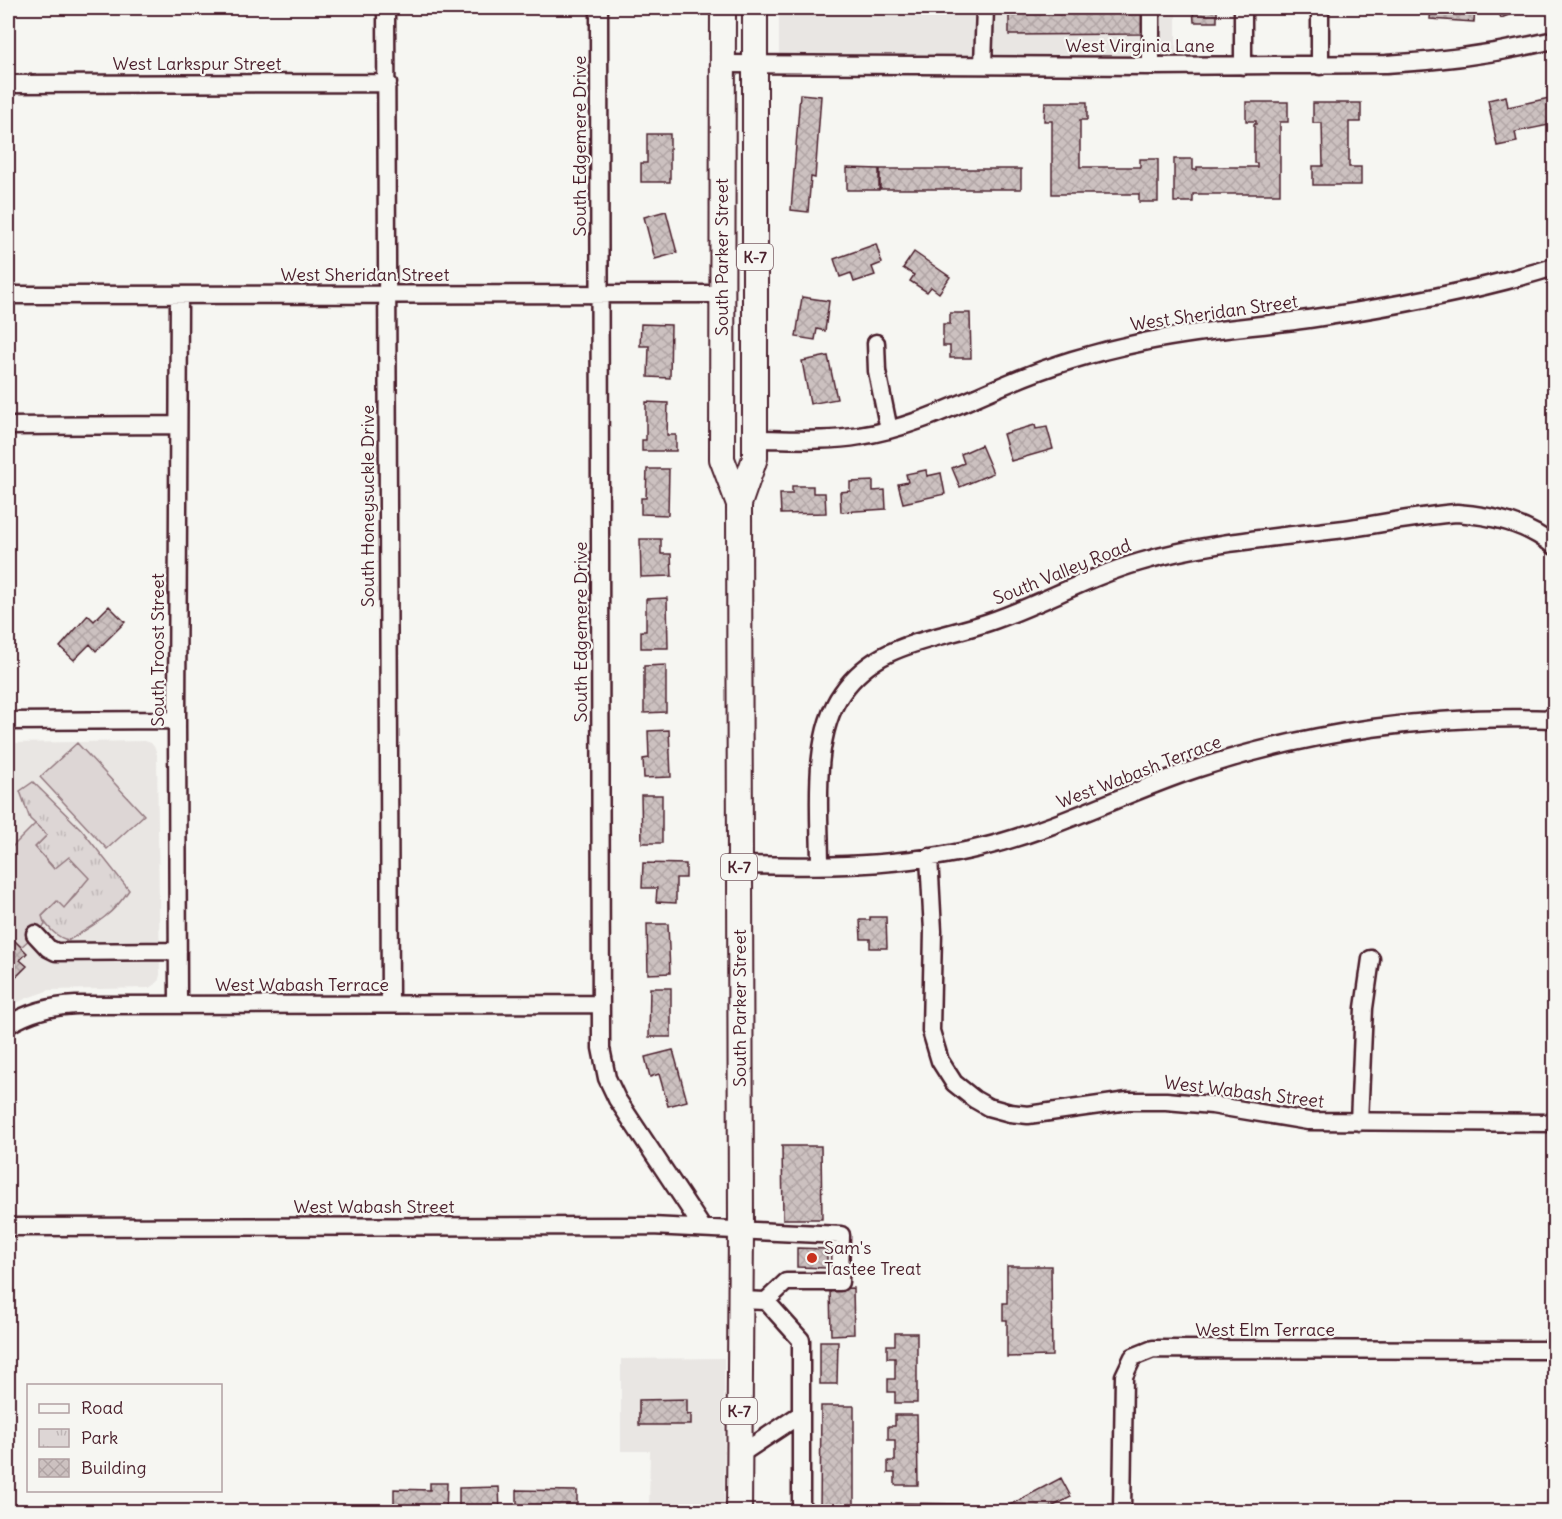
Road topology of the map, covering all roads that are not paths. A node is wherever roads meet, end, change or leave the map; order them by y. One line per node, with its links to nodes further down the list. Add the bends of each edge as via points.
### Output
1 (386, 8): 16 (street, South Honeysuckle Drive)
2 (599, 8): 20 (street, South Edgemere Drive)
3 (723, 8): 10 (highway, South Parker Street / K-7)
4 (755, 8): 11 (highway, South Parker Street / K-7)
5 (985, 8): 12 (street)
6 (1151, 8): 13 (street)
7 (1243, 8): 14 (street)
8 (1320, 8): 15 (street)
9 (1554, 40): 15 (street, West Virginia Lane, via 1425,62)
10 (723, 64): 11 (street, West Virginia Lane); 21 (highway, South Parker Street / K-7)
11 (755, 64): 12 (street, West Virginia Lane); 28 (highway, South Parker Street / K-7)
12 (983, 65): 13 (street, West Virginia Lane)
13 (1151, 66): 14 (street, West Virginia Lane)
14 (1243, 66): 15 (street, West Virginia Lane)
15 (1320, 66)
16 (388, 83): 17 (street, West Larkspur Street); 19 (street, South Honeysuckle Drive)
17 (8, 84)
18 (1554, 267): 27 (street, West Sheridan Street, via 1400,304 1183,335 1095,353 1011,382 928,419)
19 (387, 294): 20 (street, West Sheridan Street); 23 (street, West Sheridan Street); 40 (street, South Honeysuckle Drive)
20 (600, 294): 21 (street, West Sheridan Street); 41 (street, South Edgemere Drive)
21 (722, 294): 29 (highway, South Parker Street / K-7, via 722,459)
22 (8, 295): 23 (street, West Sheridan Street)
23 (179, 296): 25 (street, South Troost Street)
24 (876, 343): 27 (street, via 877,371)
25 (178, 424): 26 (street); 32 (street, South Troost Street)
26 (8, 426)
27 (889, 430): 28 (street, West Sheridan Street, via 825,439)
28 (755, 439): 29 (highway, South Parker Street / K-7, via 755,458)
29 (739, 504): 35 (highway, South Parker Street / K-7)
30 (1554, 546): 36 (street, South Valley Road, via 1540,534 1512,522 1457,513 1226,543 1122,567 1010,615 892,650 853,679 828,718 821,744)
31 (1554, 719): 34 (street, West Wabash Terrace, via 1419,722 1294,742 1194,770 1029,834)
32 (177, 720): 33 (street); 38 (street, South Troost Street)
33 (8, 721)
34 (929, 857): 36 (street, West Wabash Terrace); 44 (street, West Wabash Street, via 933,932 931,1031 940,1061 954,1083 974,1100 1028,1115 1128,1101 1166,1101 1297,1120)
35 (739, 865): 36 (street, West Wabash Terrace); 48 (highway, South Parker Street / K-7)
36 (820, 865)
37 (35, 934): 38 (street, via 56,952)
38 (178, 951): 42 (street, South Troost Street)
39 (1371, 958): 44 (street)
40 (390, 1004): 41 (street, West Wabash Terrace); 42 (street, West Wabash Terrace)
41 (601, 1004): 47 (street, South Edgemere Drive, via 607,1078)
42 (178, 1005): 43 (street, West Wabash Terrace, via 56,1006)
43 (8, 1025)
44 (1359, 1122): 45 (street, West Wabash Street)
45 (1554, 1123)
46 (8, 1227): 47 (street, West Wabash Street)
47 (702, 1227): 48 (street, West Wabash Street)
48 (741, 1229): 49 (highway, South Parker Street / K-7); 50 (street, West Wabash Street, via 841,1235 840,1282 786,1282)
49 (739, 1300): 50 (street); 53 (highway, South Parker Street / K-7)
50 (766, 1301): 52 (street, via 801,1340)
51 (1554, 1350): 56 (street, West Elm Terrace, via 1154,1349 1133,1357 1124,1376)
52 (801, 1414): 53 (street); 55 (street)
53 (739, 1455): 54 (highway, South Parker Street / K-7)
54 (739, 1512)
55 (801, 1512)
56 (1122, 1512)

